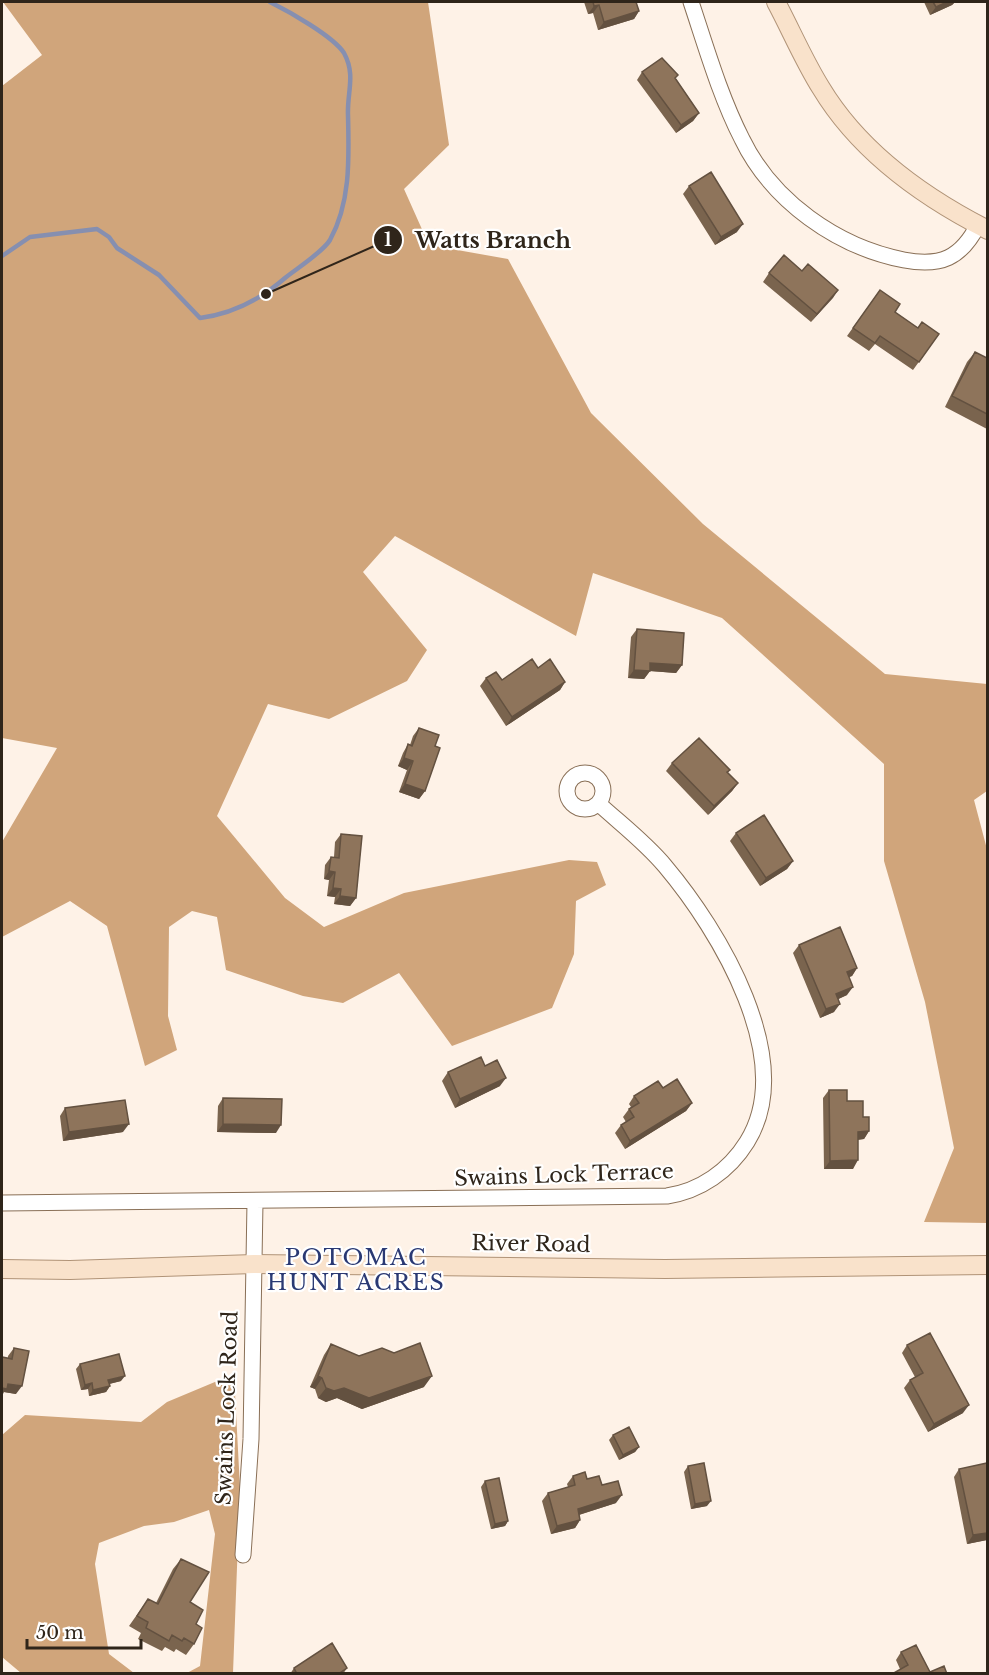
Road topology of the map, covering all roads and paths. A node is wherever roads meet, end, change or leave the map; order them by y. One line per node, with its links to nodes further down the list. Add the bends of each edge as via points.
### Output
1 (691, 2): 3 (street, via 742,139 768,180 814,223 874,255 923,264 951,258)
2 (776, 2): 3 (main road, via 821,89 861,140 907,181)
3 (983, 227)
4 (599, 804): 5 (street, Swains Lock Terrace, via 664,864 693,903 730,964 749,1011 762,1053 764,1081 754,1131 738,1157 699,1186 667,1196)
5 (255, 1202): 6 (street, Swains Lock Terrace); 7 (street)
6 (2, 1203)
7 (254, 1264): 8 (main road, River Road, via 665,1269); 9 (main road, River Road); 10 (street, Swains Lock Road, via 251,1439)
8 (987, 1265)
9 (2, 1269)
10 (243, 1555)

